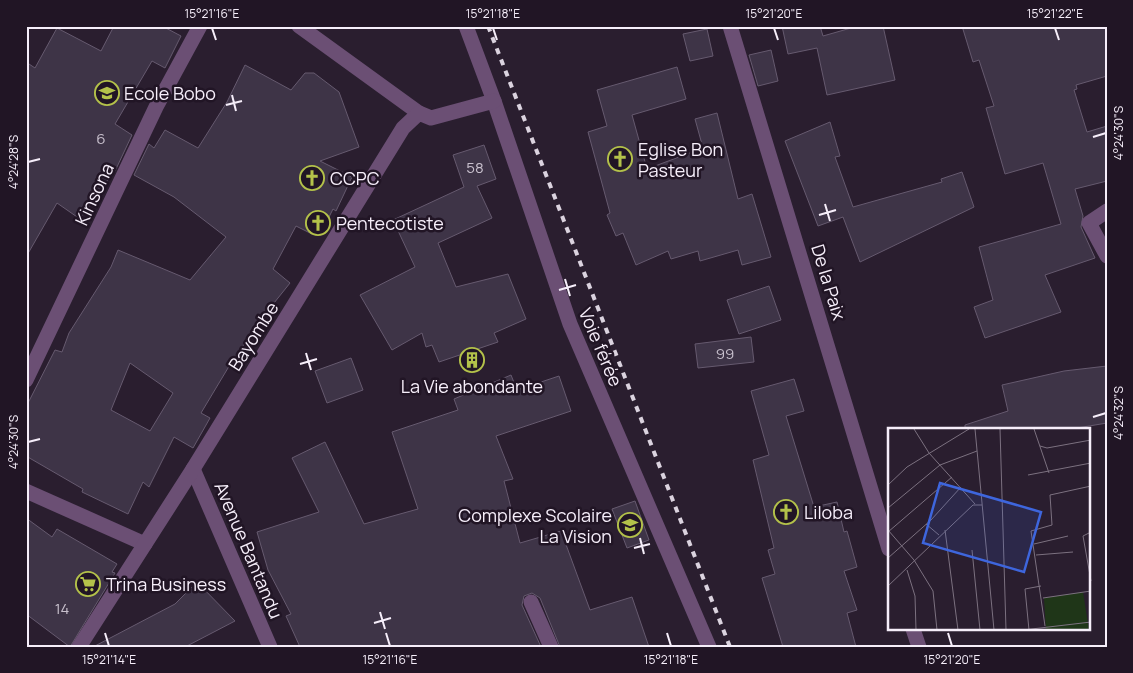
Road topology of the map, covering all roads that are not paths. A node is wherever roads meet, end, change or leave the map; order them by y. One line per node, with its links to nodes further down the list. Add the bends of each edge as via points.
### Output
1 (200, 26): 9 (street, Kinsona, via 156,107)
2 (299, 26): 6 (street)
3 (466, 26): 5 (street, Voie férée)
4 (730, 26): 13 (street, De la Paix)
5 (494, 101): 6 (street, via 431,118); 19 (street, Voie férée, via 570,324)
6 (419, 113): 10 (street, Bayombe, via 403,128)
7 (1107, 211): 8 (street, via 1090,223)
8 (1107, 256)
9 (26, 380)
10 (193, 469): 12 (street, Bayombe); 17 (street, Avenue Bantandu)
11 (26, 491): 12 (street)
12 (145, 544): 16 (street, Bayombe)
13 (888, 546)
14 (531, 602): 18 (street)
15 (913, 630): 20 (street)
16 (79, 647)
17 (270, 647)
18 (551, 647)
19 (709, 647)
20 (919, 647)

